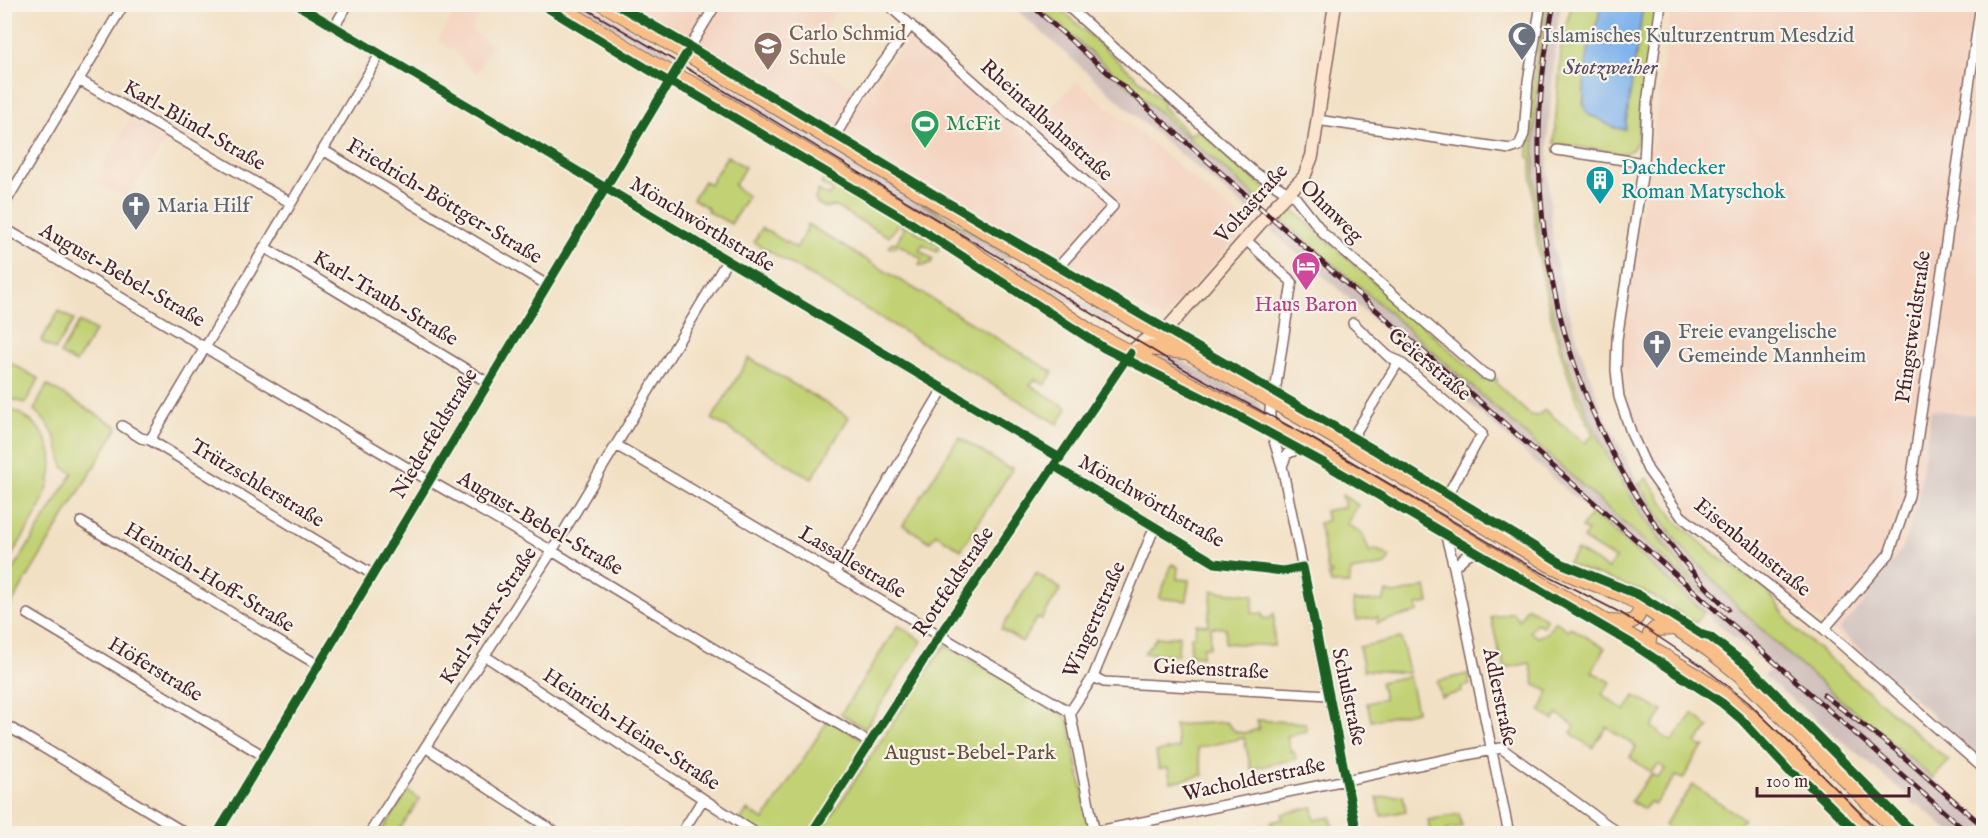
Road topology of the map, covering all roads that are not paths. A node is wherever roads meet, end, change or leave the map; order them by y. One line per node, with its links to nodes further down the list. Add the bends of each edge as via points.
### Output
1 (124, 4): 18 (street)
2 (296, 4): 14 (street, Mönchwörthstraße)
3 (348, 4): 14 (street)
4 (556, 4): 17 (main road)
5 (603, 4): 16 (main road)
6 (716, 4): 16 (street, Niederfeldstraße)
7 (887, 4): 13 (street, Rheintalbahnstraße)
8 (1065, 4): 25 (street, Ohmweg, via 1255,173)
9 (1335, 4): 19 (main road, Voltastraße)
10 (1541, 4): 19 (street, via 1524,134 1519,146 1510,149)
11 (1661, 4): 23 (street, Eisenbahnstraße, via 1647,103)
12 (1981, 4): 68 (street, Pfingstweidstraße, via 1909,496 1889,554)
13 (911, 25): 20 (street, via 861,93); 32 (street, Rheintalbahnstraße, via 1113,206)
14 (334, 27): 15 (street, Mönchwörthstraße)
15 (380, 54): 21 (street); 24 (street, Mönchwörthstraße)
16 (686, 54): 17 (street, Niederfeldstraße); 20 (main road)
17 (674, 74): 24 (street, Niederfeldstraße); 35 (main road, via 950,237)
18 (79, 80): 26 (street, Karl-Blind-Straße); 27 (street)
19 (1317, 120): 25 (main road, Voltastraße, via 1308,169)
20 (832, 141): 32 (main road)
21 (323, 150): 26 (street); 33 (street, Friedrich-Böttger-Straße)
22 (1557, 150): 23 (street)
23 (1644, 163): 68 (street, Eisenbahnstraße, via 1617,339 1619,397 1632,435 1648,470 1681,516)
24 (606, 189): 31 (street, Mönchwörthstraße); 33 (street, Niederfeldstraße)
25 (1289, 193): 29 (main road, Voltastraße); 41 (street, Ohmweg, via 1324,234)
26 (291, 203): 30 (street)
27 (4, 205)
28 (4, 228): 37 (street, August-Bebel-Straße)
29 (1246, 240): 36 (main road, Voltastraße); 44 (street, Schulstraße, via 1292,282 1275,392)
30 (264, 247): 37 (street); 42 (street, Karl-Traub-Straße)
31 (727, 261): 43 (street, Mönchwörthstraße); 48 (street, Karl-Marx-Straße)
32 (1053, 273): 36 (main road)
33 (547, 285): 42 (street, Niederfeldstraße)
34 (1353, 323): 39 (street, Geierstraße, via 1389,357)
35 (1108, 341): 36 (main road); 38 (main road)
36 (1153, 342): 38 (main road); 40 (main road); 44 (main road, via 1187,352)
37 (205, 346): 47 (street); 53 (street, August-Bebel-Straße)
38 (1130, 353): 40 (main road); 51 (street, Rottfeldstraße)
39 (1399, 361): 50 (street); 54 (street, Geierstraße, via 1482,434)
40 (1157, 368): 46 (main road)
41 (1490, 376)
42 (487, 382): 53 (street, Niederfeldstraße)
43 (943, 389): 51 (street, Mönchwörthstraße); 63 (street)
44 (1270, 400): 46 (street, Schulstraße); 50 (main road)
45 (122, 426): 47 (street, Trützschlerstraße)
46 (1272, 426): 49 (main road); 52 (street, Schulstraße)
47 (150, 440): 62 (street, Trützschlerstraße)
48 (616, 445): 59 (street, Karl-Marx-Straße); 63 (street, Lassallestraße)
49 (1307, 445): 52 (street, via 1287,454); 56 (main road)
50 (1348, 445): 54 (main road)
51 (1057, 462): 57 (street, Mönchwörthstraße); 69 (street, Rottfeldstraße)
52 (1282, 466): 60 (street, Schulstraße)
53 (428, 480): 59 (street, August-Bebel-Straße); 62 (street, Niederfeldstraße)
54 (1444, 501): 64 (main road, via 1550,565)
55 (81, 522): 72 (street, Heinrich-Hoff-Straße)
56 (1443, 525): 58 (main road); 61 (street, Adlerstraße)
57 (1155, 526): 60 (street, Mönchwörthstraße, via 1215,563 1283,571); 73 (street, Wingertstraße)
58 (1482, 548): 61 (street); 66 (main road)
59 (552, 551): 71 (street, Karl-Marx-Straße); 77 (street, August-Bebel-Straße)
60 (1303, 567): 74 (street, Schulstraße)
61 (1454, 567): 79 (street, Adlerstraße)
62 (372, 574): 72 (street, Niederfeldstraße)
63 (834, 574): 69 (street, Lassallestraße)
64 (1641, 605): 66 (main road, via 1635,620); 67 (main road)
65 (28, 614): 80 (street, Höferstraße)
66 (1609, 622): 70 (main road)
67 (1678, 628): 70 (main road, via 1655,629); 96 (main road, via 1740,675)
68 (1824, 629): 81 (street, Eisenbahnstraße)
69 (939, 636): 75 (street, Lassallestraße); 77 (street, Rottfeldstraße)
70 (1648, 646): 95 (main road, via 1701,678 1747,713)
71 (485, 656): 78 (street, Karl-Marx-Straße); 83 (street, Heinrich-Heine-Straße)
72 (318, 665): 80 (street, Niederfeldstraße)
73 (1093, 678): 74 (street, Gießenstraße, via 1104,682); 75 (street, Wingertstraße)
74 (1329, 695): 82 (street, Schulstraße)
75 (1070, 712): 84 (street)
76 (4, 724): 85 (street)
77 (870, 743): 91 (street, Rottfeldstraße)
78 (425, 747): 87 (street, Karl-Marx-Straße); 88 (street)
79 (1491, 750): 82 (street, Wacholderstraße); 93 (street, Adlerstraße); 94 (street, via 1501,748)
80 (264, 756): 86 (street, Niederfeldstraße)
81 (1983, 769)
82 (1346, 780): 84 (street, Wacholderstraße); 92 (street, Schulstraße)
83 (704, 799): 89 (street); 90 (street, Heinrich-Heine-Straße)
84 (1095, 833)
85 (187, 834)
86 (217, 834)
87 (369, 834)
88 (558, 834)
89 (681, 834)
90 (756, 834)
91 (811, 834)
92 (1357, 834)
93 (1509, 834)
94 (1620, 834)
95 (1869, 834)
96 (1900, 834)

